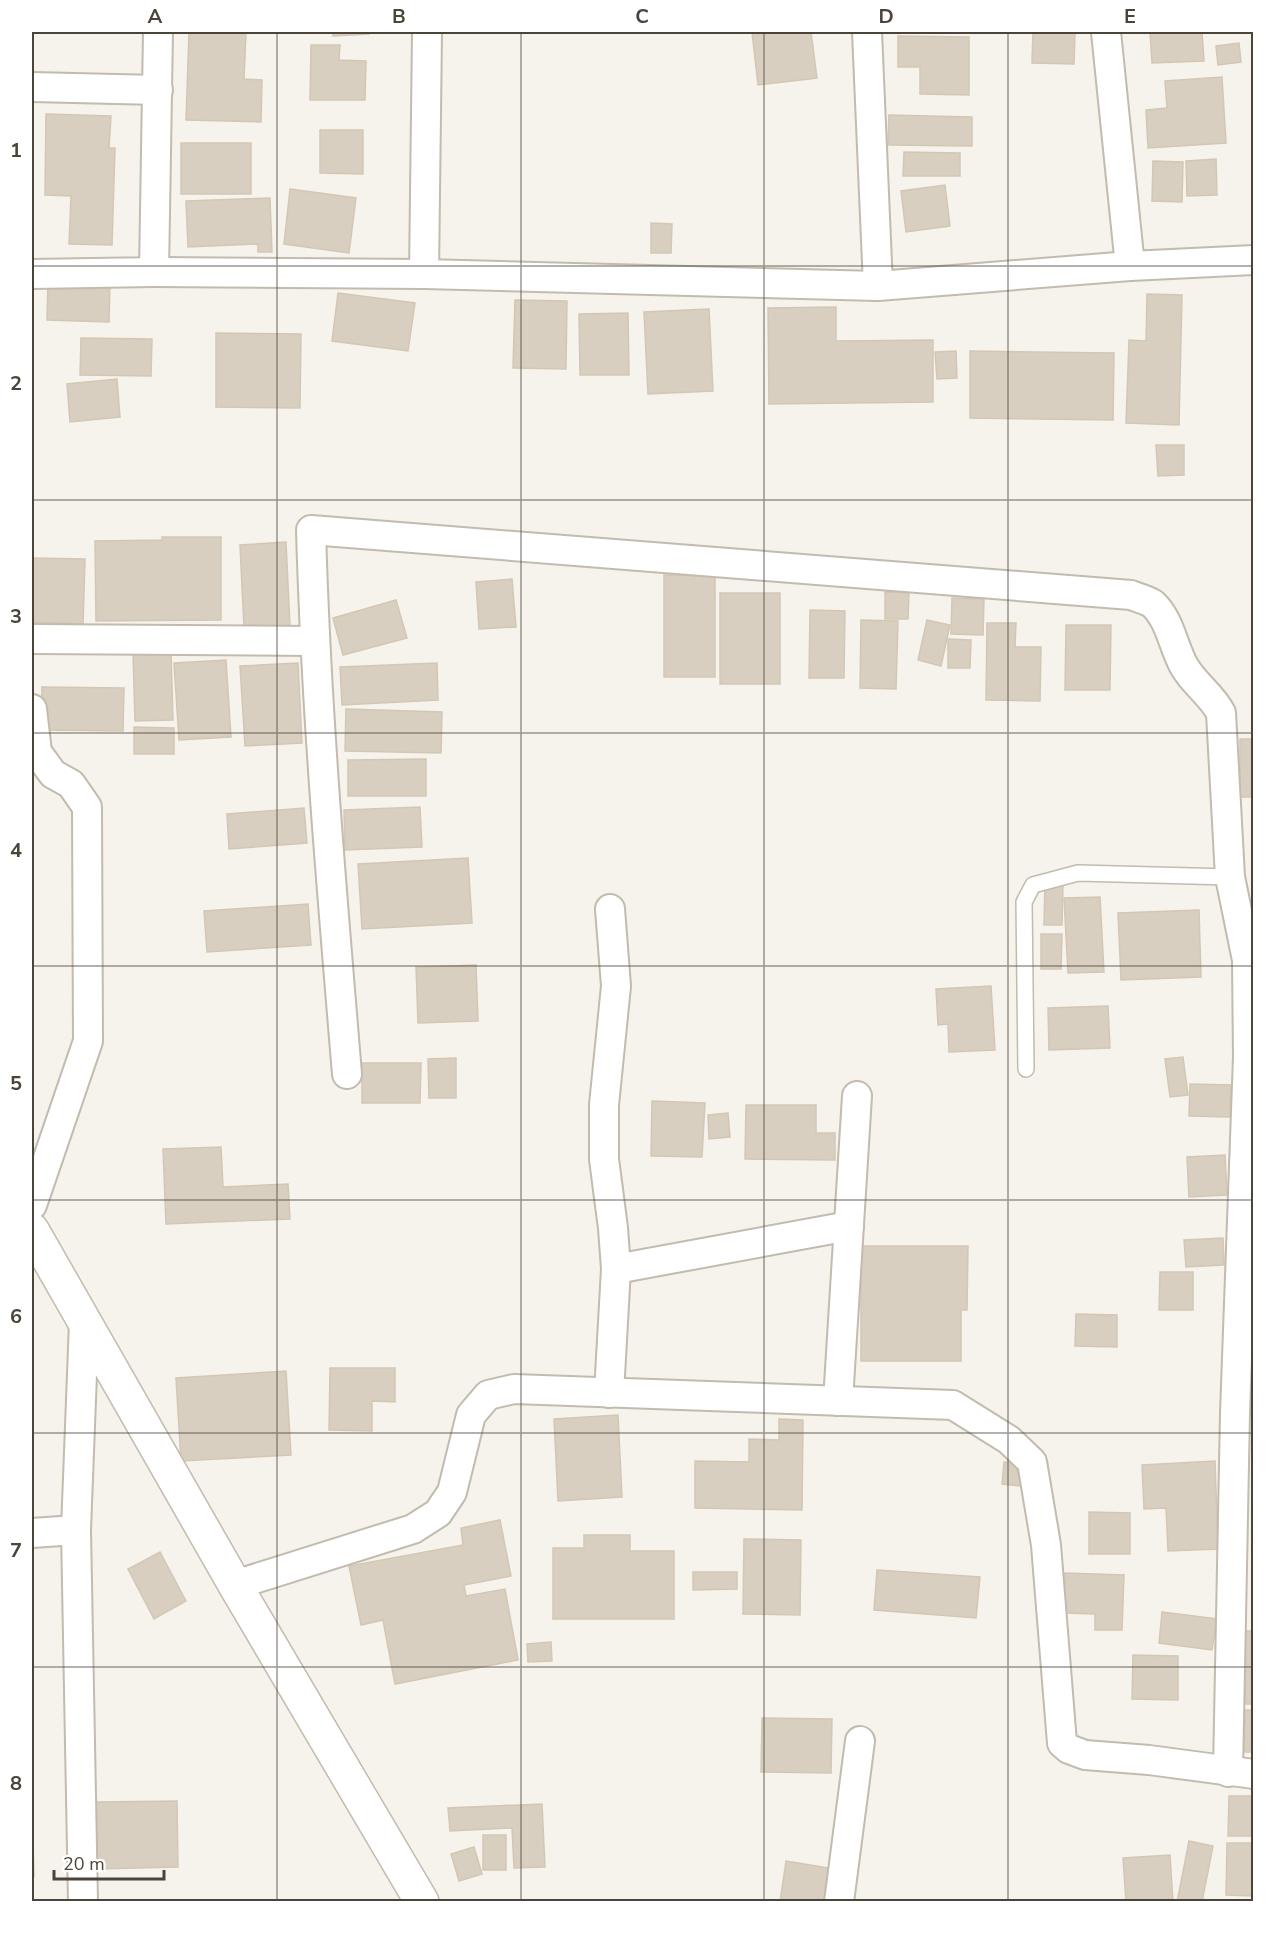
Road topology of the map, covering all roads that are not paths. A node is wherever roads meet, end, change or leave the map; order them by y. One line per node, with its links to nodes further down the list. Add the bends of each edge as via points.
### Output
1 (158, 32): 6 (street)
2 (427, 32): 11 (street)
3 (867, 32): 12 (street)
4 (1106, 32): 8 (street)
5 (32, 87): 6 (street)
6 (158, 90): 9 (street)
7 (1254, 260): 8 (street)
8 (1130, 266): 12 (street)
9 (154, 272): 10 (street); 11 (street)
10 (32, 274)
11 (424, 274): 12 (street)
12 (878, 286)
13 (32, 639): 14 (street)
14 (314, 641): 16 (street, via 311,530 1131,595 1151,603 1163,617 1183,665 1221,713); 20 (street)
15 (32, 709): 22 (street, via 37,752 53,774 71,784 87,807 88,1041)
16 (1230, 877): 18 (street); 19 (lane, via 1078,873 1033,885 1024,902)
17 (610, 909): 25 (street, via 616,986 604,1105 604,1159)
18 (1250, 960): 27 (street)
19 (1026, 1069)
20 (347, 1074)
21 (857, 1096): 23 (street)
22 (32, 1205)
23 (849, 1226): 25 (street); 29 (street)
24 (32, 1230): 26 (street)
25 (616, 1269): 28 (street)
26 (84, 1322): 30 (street); 32 (street)
27 (1245, 1345): 34 (street)
28 (609, 1393): 29 (street); 32 (street, via 514,1389 488,1395 471,1415 452,1492 438,1513 413,1529)
29 (838, 1401): 34 (street, via 953,1405 1009,1440 1032,1462 1046,1545 1062,1743 1085,1755)
30 (76, 1530): 31 (street); 35 (street)
31 (32, 1533)
32 (235, 1585): 36 (street)
33 (860, 1741): 37 (street)
34 (1241, 1773)
35 (83, 1902)
36 (422, 1902)
37 (839, 1902)

